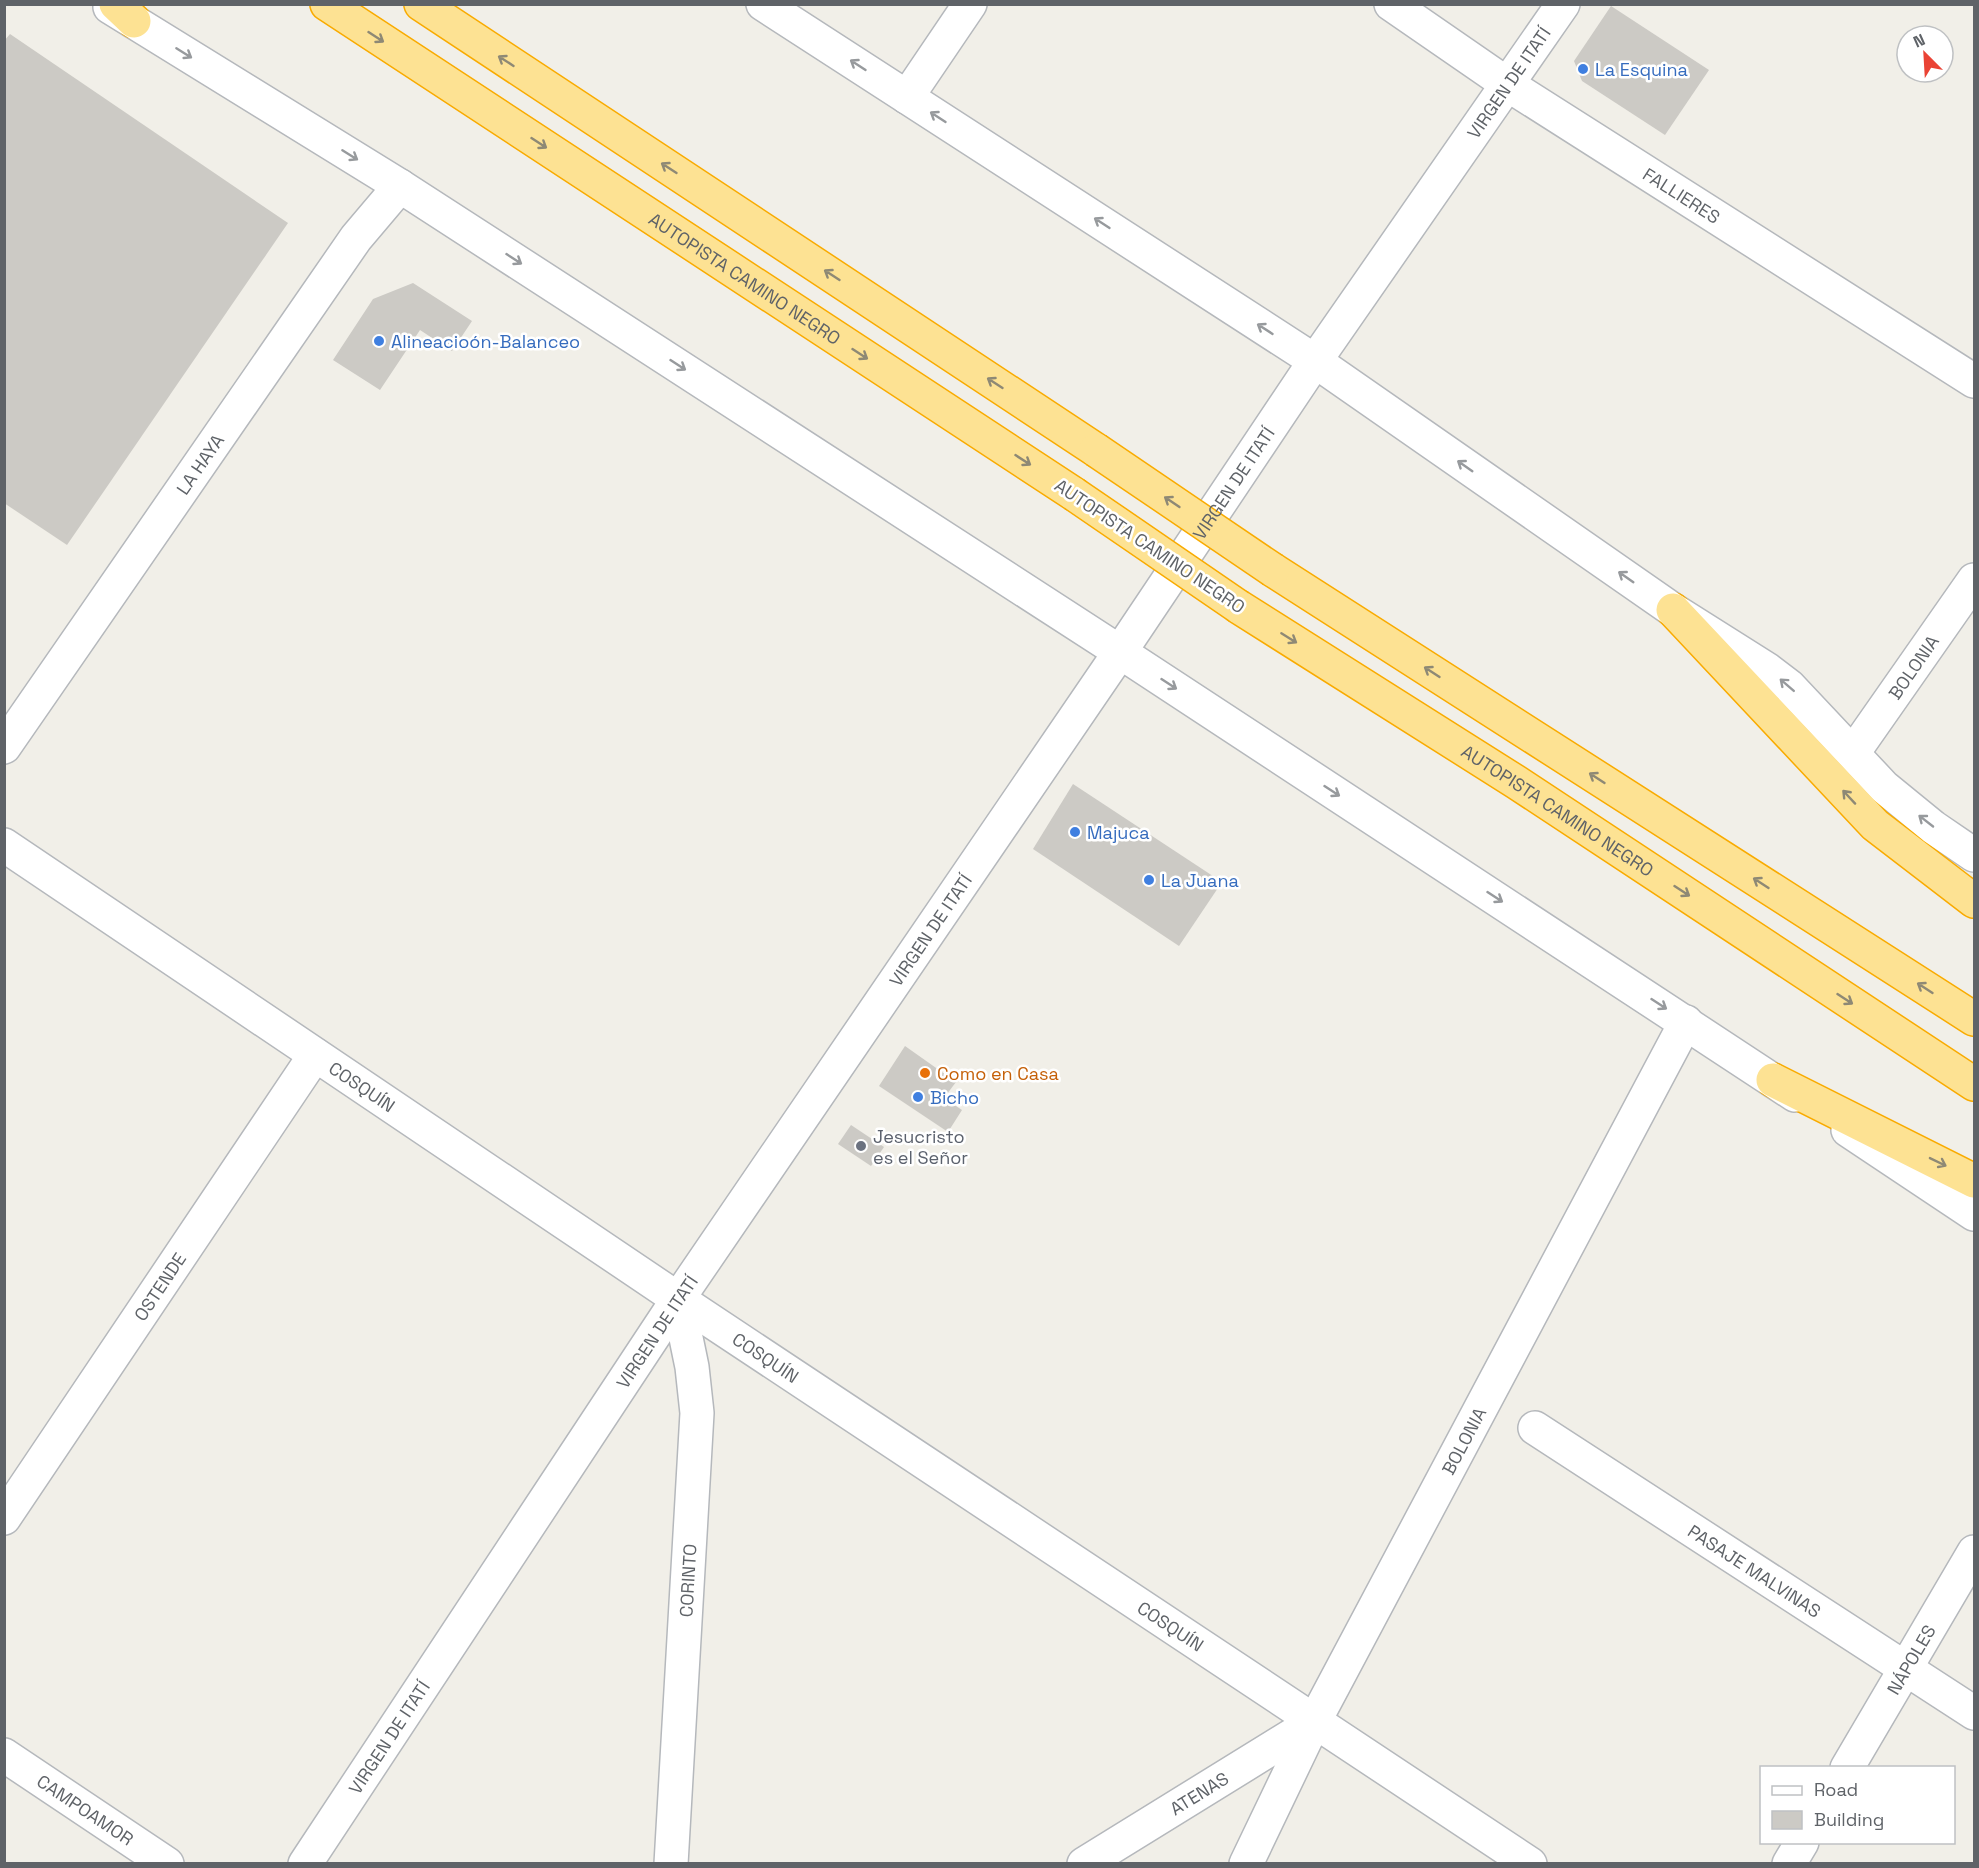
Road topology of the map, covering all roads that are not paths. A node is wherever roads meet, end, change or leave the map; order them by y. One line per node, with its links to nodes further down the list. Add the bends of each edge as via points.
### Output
1 (106, 4): 8 (street)
2 (327, 4): 26 (highway, AUTOPISTA CAMINO NEGRO, one-way to 26, bridge, via 1074,494 1239,607 1526,789)
3 (421, 4): 22 (highway, one-way to 3, bridge, via 1272,570)
4 (763, 4): 10 (street, one-way to 4)
5 (970, 4): 10 (street)
6 (1391, 4): 9 (street, FALLIERES)
7 (1563, 4): 9 (street, VIRGEN DE ITATÍ)
8 (125, 13): 11 (street, one-way to 11)
9 (1507, 84): 12 (street, VIRGEN DE ITATÍ); 13 (street, FALLIERES)
10 (907, 97): 12 (street, one-way to 10)
11 (400, 186): 16 (street, one-way to 16); 17 (street, LA HAYA, via 356,238)
12 (1315, 361): 15 (street, one-way to 12); 16 (street, VIRGEN DE ITATÍ)
13 (1974, 381)
14 (1974, 580): 18 (street, BOLONIA)
15 (1673, 609): 18 (street, one-way to 15, via 1790,687); 21 (highway, one-way to 15, via 1875,825)
16 (1120, 652): 23 (street, one-way to 23); 29 (street, VIRGEN DE ITATÍ)
17 (4, 747)
18 (1853, 753): 20 (street, one-way to 18, via 1884,787)
19 (4, 845): 24 (street, COSQUÍN)
20 (1974, 855)
21 (1974, 901)
22 (1974, 1019)
23 (1686, 1022): 25 (street); 35 (street, BOLONIA)
24 (315, 1055): 29 (street, COSQUÍN); 31 (street, OSTENDE)
25 (1773, 1080): 27 (highway, one-way to 27); 28 (street)
26 (1974, 1084)
27 (1974, 1181)
28 (1974, 1214)
29 (678, 1299): 35 (street, COSQUÍN); 40 (street, VIRGEN DE ITATÍ); 41 (street, CORINTO, via 697,1413)
30 (1535, 1428): 33 (street, PASAJE MALVINAS)
31 (4, 1518)
32 (1974, 1552): 33 (street, NÁPOLES)
33 (1907, 1668): 34 (street, PASAJE MALVINAS); 37 (street, NÁPOLES)
34 (1974, 1713)
35 (1314, 1722): 42 (street, ATENAS); 43 (street, BOLONIA); 44 (street, COSQUÍN)
36 (4, 1755): 39 (street, CAMPOAMOR)
37 (1848, 1766)
38 (1801, 1844): 45 (street)
39 (166, 1863)
40 (305, 1863)
41 (671, 1863)
42 (1084, 1863)
43 (1246, 1863)
44 (1530, 1863)
45 (1789, 1863)

